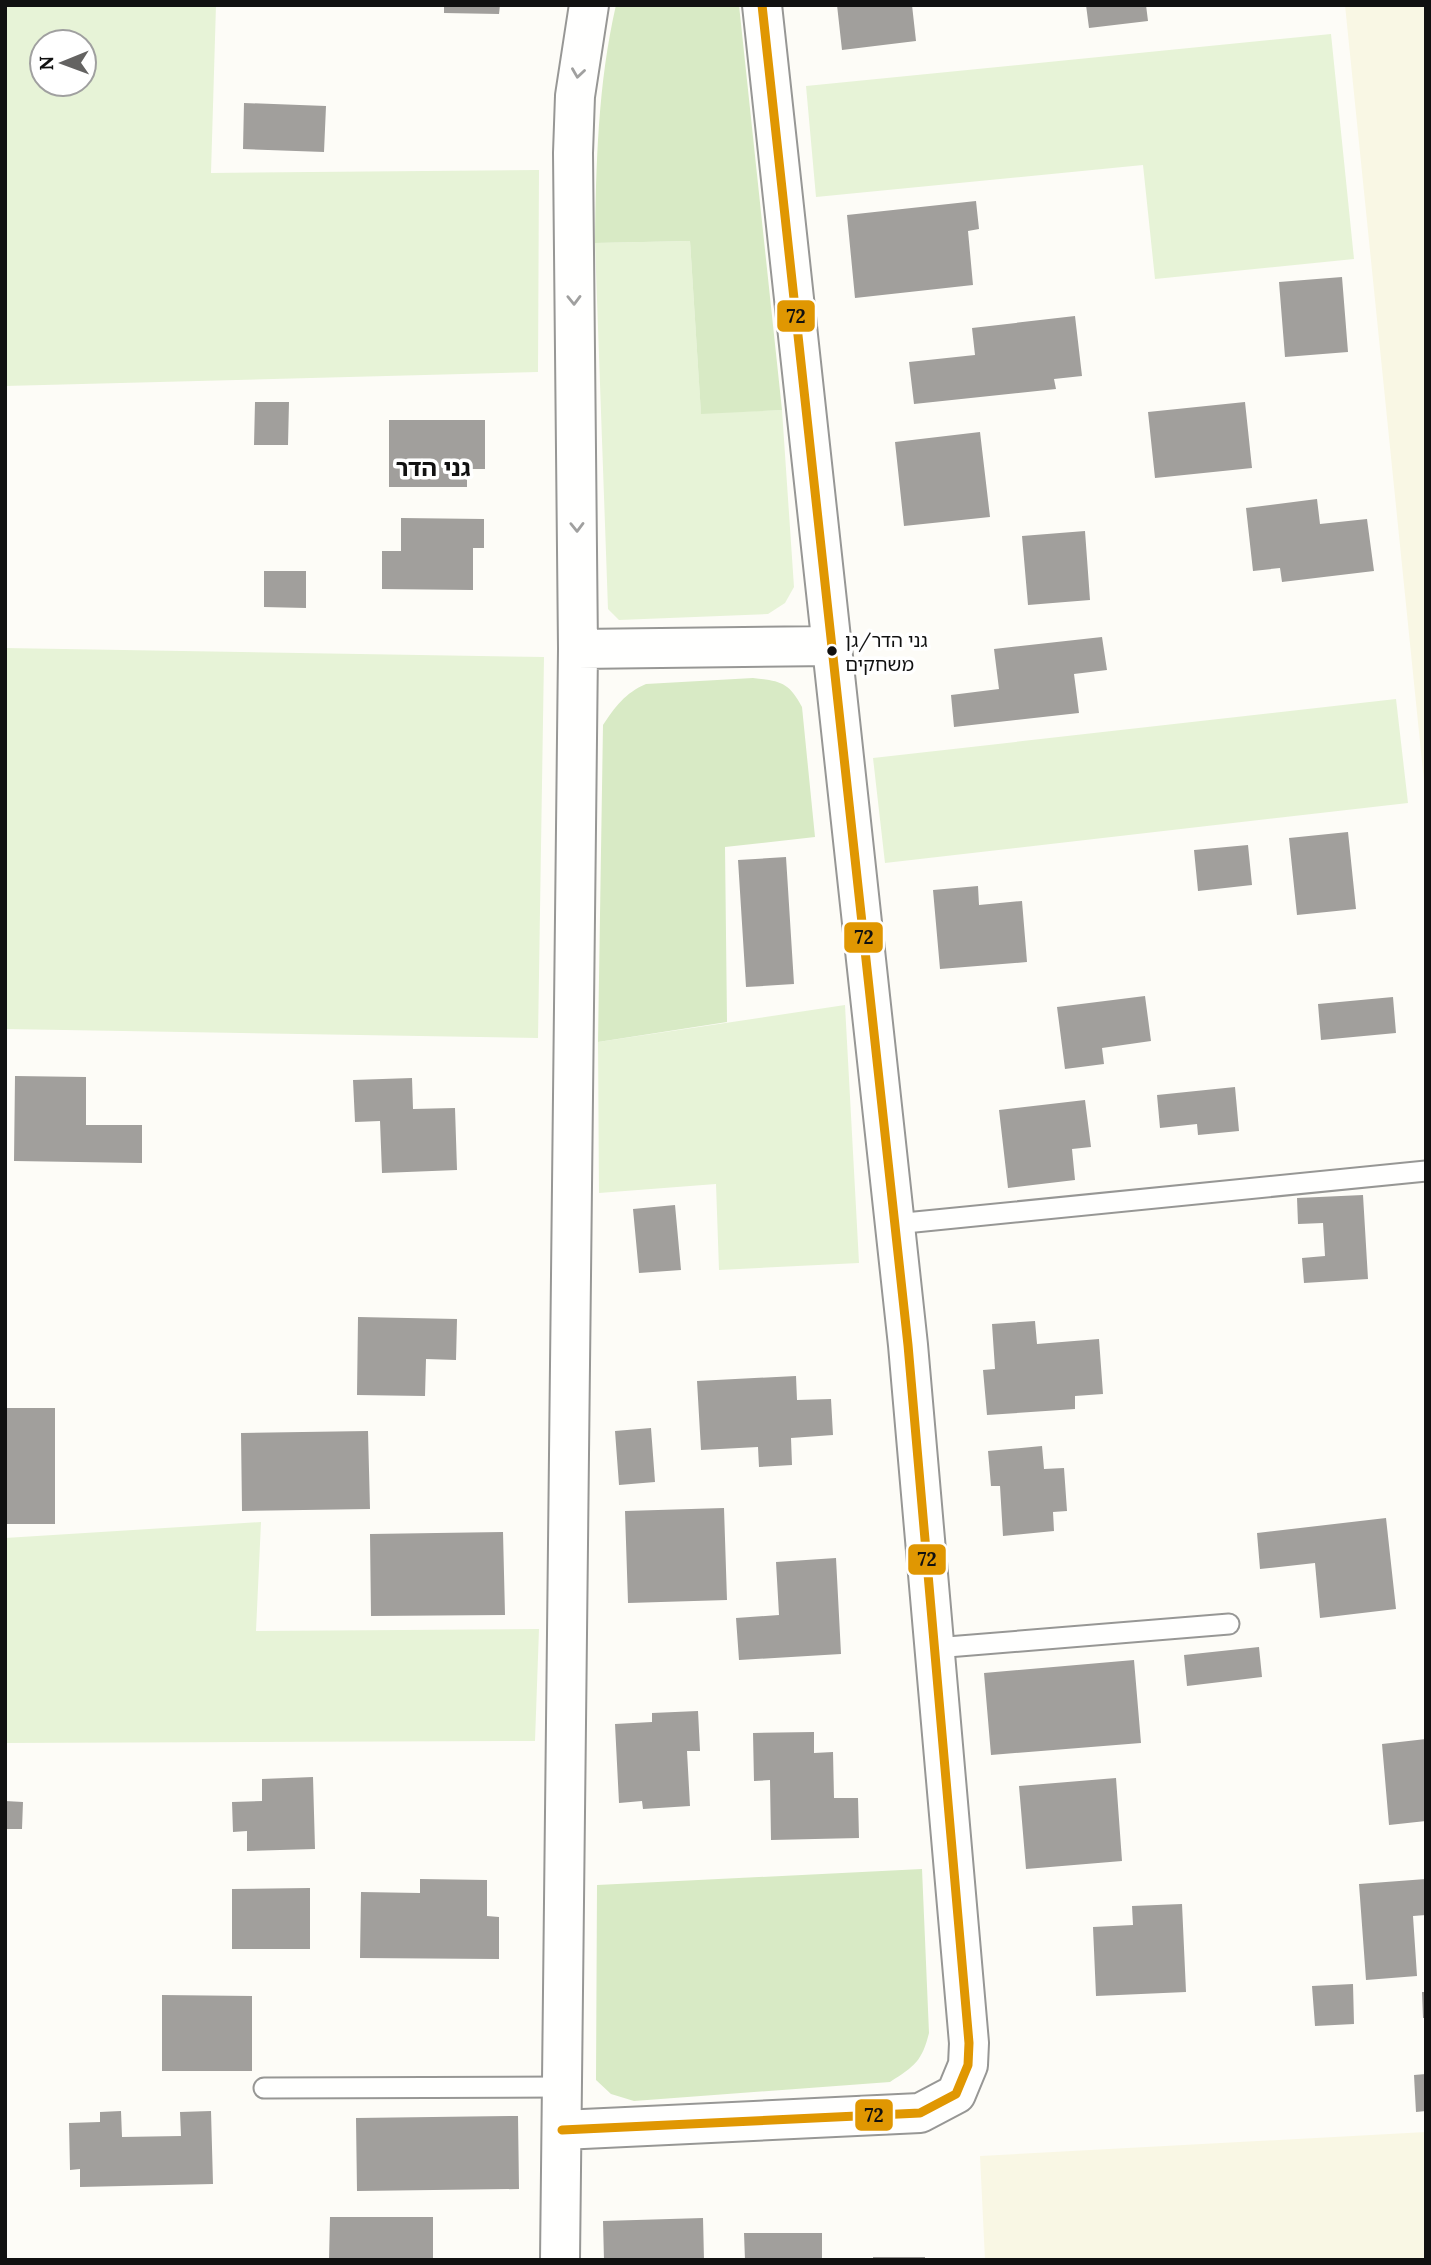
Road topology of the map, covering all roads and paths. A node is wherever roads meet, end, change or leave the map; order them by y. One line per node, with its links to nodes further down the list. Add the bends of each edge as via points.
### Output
1 (589, 5): 4 (street, one-way to 4, via 575,96 573,153)
2 (762, 5): 3 (street)
3 (832, 646): 4 (street); 6 (street)
4 (578, 649): 9 (street)
5 (1426, 1171): 6 (lane)
6 (895, 1224): 8 (street)
7 (1229, 1624): 8 (lane)
8 (935, 1648): 11 (street, via 969,2043 968,2065 956,2094 920,2113 900,2116)
9 (562, 2087): 10 (lane); 11 (street)
10 (264, 2088)
11 (562, 2130): 12 (street)
12 (561, 2260)

